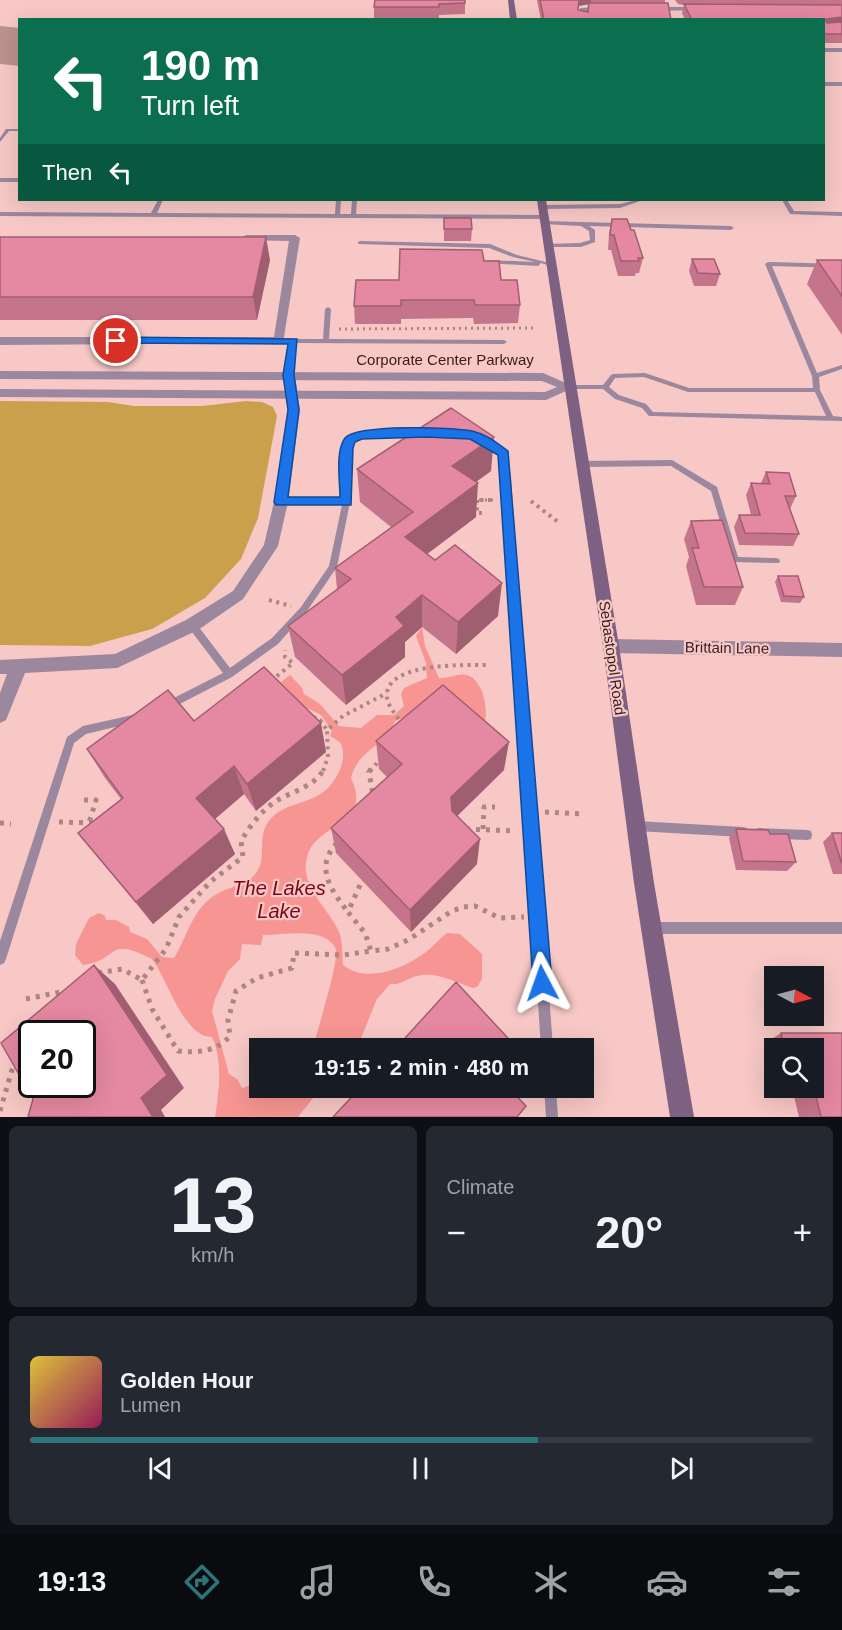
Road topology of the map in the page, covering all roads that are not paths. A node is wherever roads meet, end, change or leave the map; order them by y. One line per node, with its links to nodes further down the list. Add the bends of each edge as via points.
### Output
1 (511, 0): 5 (main road)
2 (615, 9): 6 (street, via 582,9)
3 (637, 9): 4 (street)
4 (713, 9)
5 (514, 18)
6 (582, 18)
7 (825, 50): 8 (street)
8 (842, 50)
9 (825, 84): 10 (street)
10 (842, 84)
11 (18, 130): 12 (lane, via 8,130)
12 (0, 141)
13 (0, 180): 14 (lane)
14 (18, 180)
15 (160, 201): 23 (lane)
16 (339, 201): 24 (lane)
17 (355, 201): 25 (lane)
18 (637, 201): 20 (lane, via 620,206)
19 (786, 201): 22 (lane, via 792,213)
20 (543, 211): 25 (lane); 26 (lane); 30 (main road, Sebastopol Road)
21 (0, 214): 23 (lane)
22 (842, 214)
23 (153, 215): 24 (lane)
24 (337, 216): 25 (lane)
25 (353, 216)
26 (579, 223): 27 (lane); 30 (lane, via 592,230 592,240 581,245)
27 (731, 228)
28 (236, 238): 36 (street, via 295,238)
29 (360, 243): 32 (lane, via 490,246)
30 (548, 245): 32 (main road, Sebastopol Road)
31 (478, 262): 32 (lane)
32 (551, 264): 44 (main road, Sebastopol Road)
33 (842, 266): 43 (lane, via 768,264)
34 (328, 309): 38 (lane)
35 (0, 340): 36 (street)
36 (279, 341): 37 (lane)
37 (293, 341): 38 (lane); 42 (lane)
38 (326, 342): 39 (lane)
39 (504, 342)
40 (842, 367): 43 (lane)
41 (0, 375): 42 (street, Corporate Center Parkway)
42 (288, 375): 44 (street, Corporate Center Parkway, via 543,377); 48 (street)
43 (814, 376): 46 (lane)
44 (569, 387): 45 (lane); 48 (street, via 546,396); 53 (main road, Sebastopol Road)
45 (605, 387): 46 (lane, via 613,376 645,375 688,390); 49 (lane, via 617,397 644,406 651,414)
46 (817, 390): 49 (lane)
47 (0, 393): 48 (street)
48 (290, 394): 54 (street, via 294,410)
49 (831, 419): 50 (lane)
50 (842, 419)
51 (436, 433): 55 (lane, via 371,434 350,440)
52 (471, 435): 69 (lane, via 504,454)
53 (582, 464): 56 (lane, via 672,464 714,489 735,560); 58 (main road, Sebastopol Road)
54 (280, 502): 55 (lane); 57 (street, via 271,546 238,595)
55 (346, 502): 62 (lane, via 333,567 316,592 275,641)
56 (776, 561)
57 (192, 625): 61 (street, via 117,661); 62 (lane)
58 (611, 646): 59 (street, Brittain Lane); 64 (main road, Sebastopol Road)
59 (842, 650)
60 (0, 667): 61 (street)
61 (18, 668): 63 (street)
62 (229, 674): 68 (lane, via 150,714 83,730 70,740)
63 (0, 715)
64 (636, 826): 65 (lane); 66 (main road, Sebastopol Road)
65 (807, 835)
66 (651, 928): 67 (lane); 72 (main road, Sebastopol Road)
67 (842, 928)
68 (0, 959)
69 (546, 1038)
70 (551, 1098): 71 (lane)
71 (552, 1117)
72 (682, 1117)

